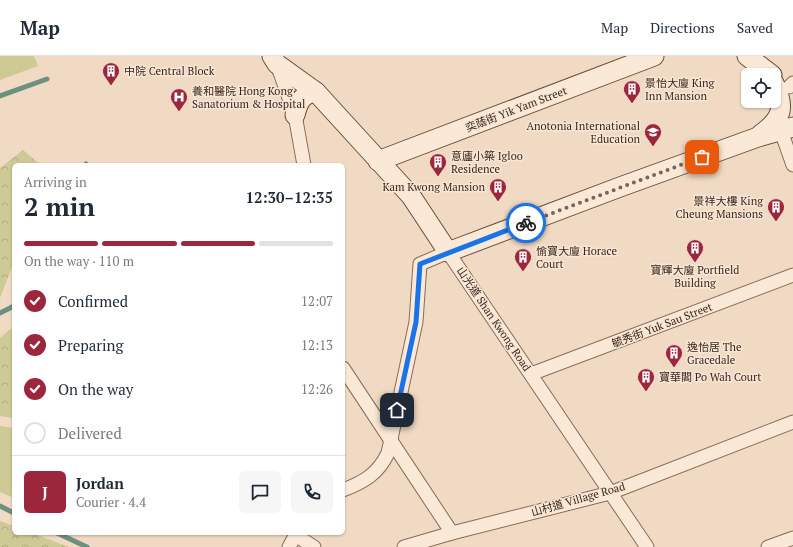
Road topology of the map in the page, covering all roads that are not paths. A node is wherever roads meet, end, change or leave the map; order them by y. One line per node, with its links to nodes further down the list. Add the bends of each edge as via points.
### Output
1 (654, 56): 10 (street, 奕蔭街 Yik Yam Street)
2 (747, 56): 4 (street)
3 (275, 60): 5 (street, 山光道 Shan Kwong Road); 7 (street)
4 (763, 68)
5 (316, 92): 7 (street, via 309,93 302,99); 10 (street, 山光道 Shan Kwong Road)
6 (781, 108): 9 (street, via 775,122)
7 (295, 115): 11 (street)
8 (787, 129): 9 (street); 12 (street)
9 (758, 137): 13 (street)
10 (378, 161): 13 (street, 山光道 Shan Kwong Road, via 411,196)
11 (304, 163)
12 (793, 164)
13 (448, 252): 16 (street, 山光道 Shan Kwong Road); 18 (street, via 420,264 416,322)
14 (793, 275): 16 (street, 毓秀街 Yuk Sau Street)
15 (345, 371): 18 (street)
16 (531, 374): 20 (street, 山光道 Shan Kwong Road)
17 (793, 422): 20 (street, 山村道 Village Road)
18 (391, 439): 19 (street, via 383,464 372,475); 21 (street)
19 (345, 489)
20 (610, 493): 21 (street, 山村道 Village Road); 28 (street, 山光道 Shan Kwong Road)
21 (452, 533): 27 (street, 山村道 Village Road)
22 (295, 535): 25 (street)
23 (298, 535): 26 (street)
24 (793, 538): 29 (street)
25 (289, 547)
26 (314, 547)
27 (404, 547)
28 (647, 547)
29 (768, 547)

